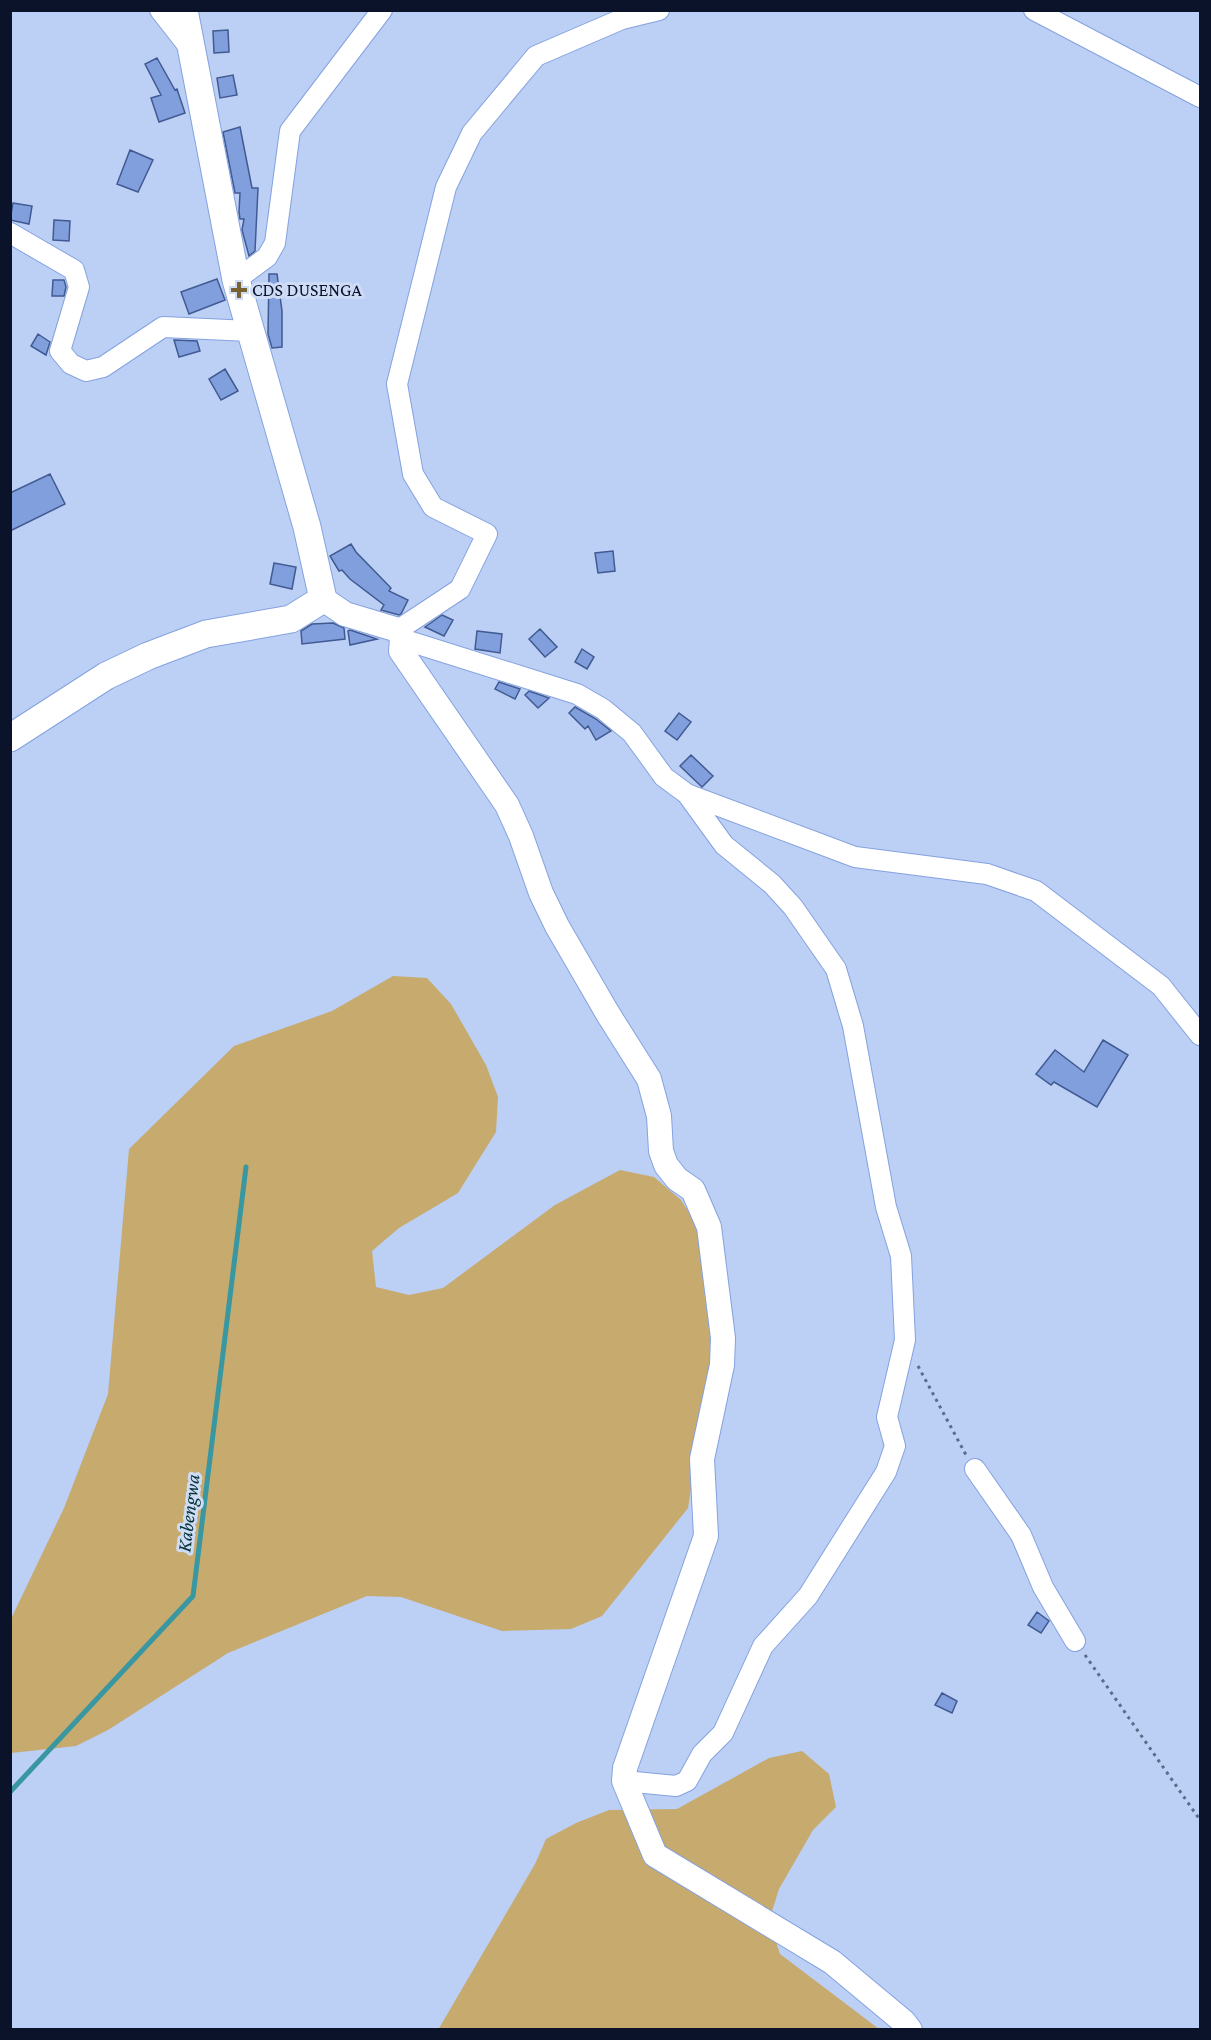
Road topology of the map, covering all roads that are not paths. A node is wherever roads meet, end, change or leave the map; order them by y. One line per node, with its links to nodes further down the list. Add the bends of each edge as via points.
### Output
1 (160, 10): 6 (street)
2 (184, 10): 6 (main road)
3 (382, 10): 9 (street, via 290,131 275,243 267,257)
4 (659, 10): 12 (street, via 622,19 536,56 472,133 447,187 397,384 413,474 428,499 433,507 487,534 460,589)
5 (1035, 10): 7 (street)
6 (191, 50): 9 (main road)
7 (1200, 97)
8 (10, 233): 10 (street, via 74,270 79,287 60,351 71,364 86,371 103,367 163,327)
9 (236, 280): 10 (main road)
10 (250, 331): 11 (main road, via 307,527)
11 (323, 599): 12 (street, via 345,614); 13 (main road, via 291,619 206,634 148,656 106,676)
12 (400, 634): 14 (street, via 577,694 632,733 664,777); 18 (street, via 401,651 507,806 556,927 649,1079 666,1165 693,1190 710,1227 723,1338 722,1365 702,1459 706,1536 625,1768)
13 (10, 738)
14 (687, 795): 15 (street, via 855,857 987,874 1036,891 1161,986); 18 (street, via 723,845 772,884 793,907 836,969 852,1026 886,1207 901,1256 905,1340 887,1417 895,1446 886,1472 808,1596 763,1646 723,1733 702,1755 687,1780 676,1786)
15 (1200, 1035)
16 (975, 1469): 17 (street, via 1021,1534 1043,1587)
17 (1075, 1641)
18 (624, 1781): 19 (street, via 655,1855 832,1962)
19 (910, 2030)

